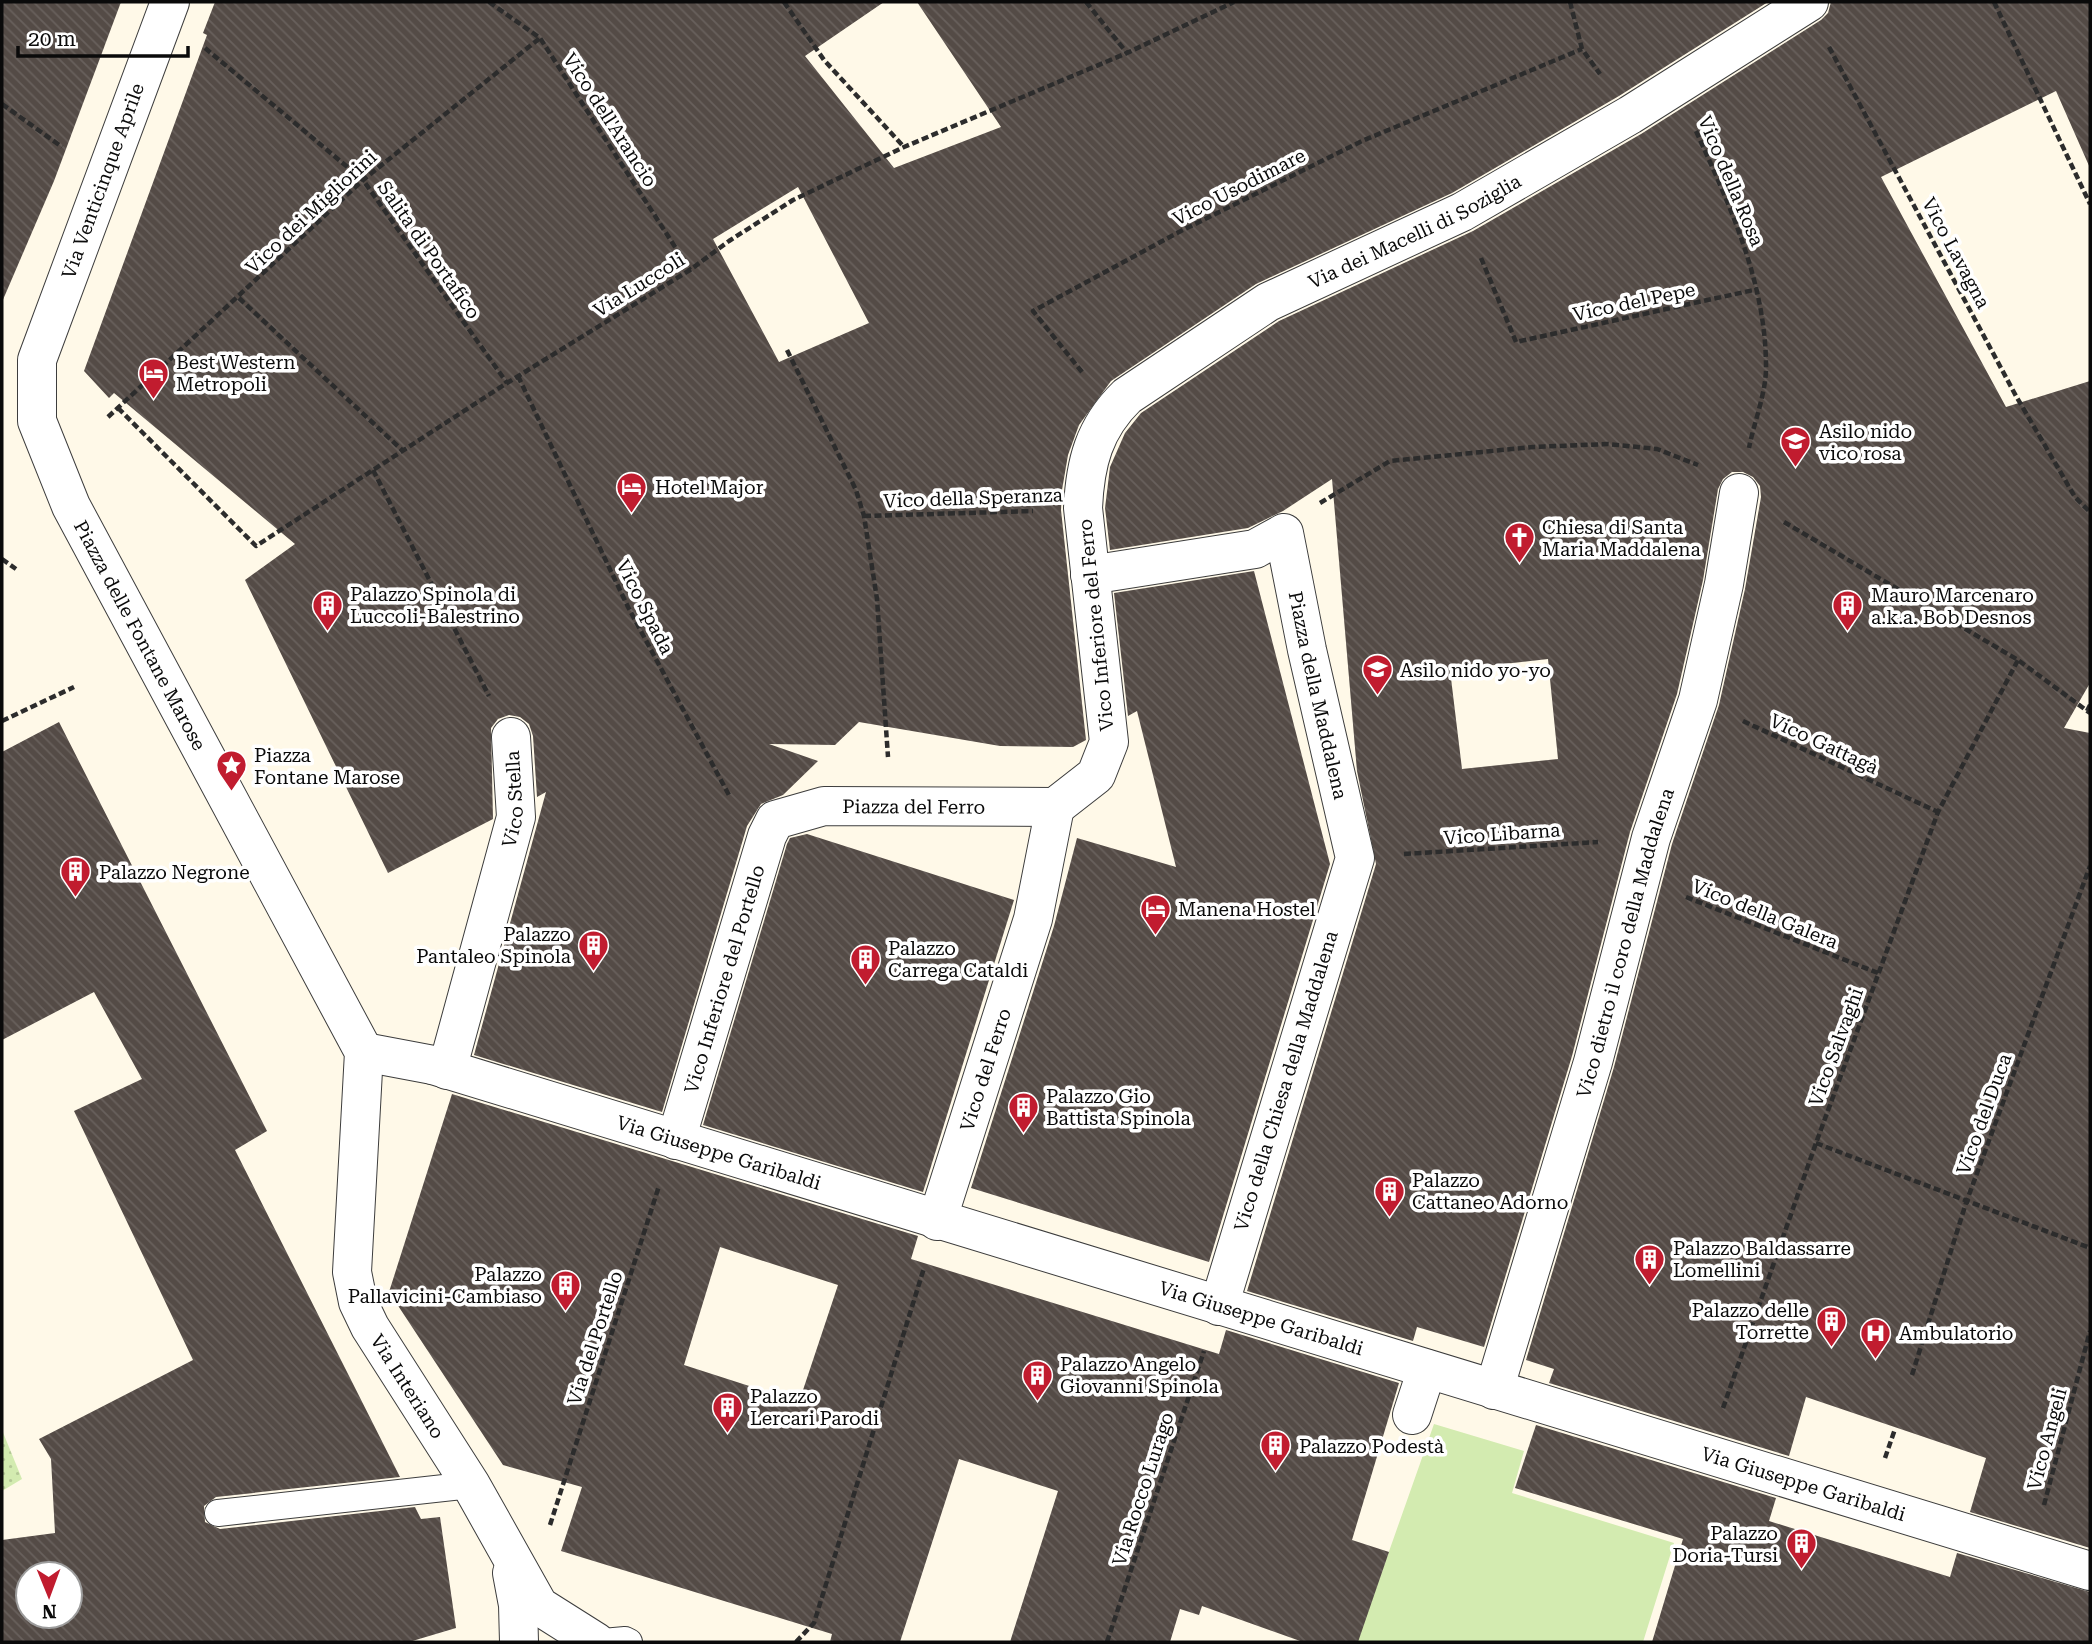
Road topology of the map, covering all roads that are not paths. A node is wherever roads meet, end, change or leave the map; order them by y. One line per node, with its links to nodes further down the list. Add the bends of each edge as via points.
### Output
1 (170, 2): 3 (street, Via Venticinque Aprile)
2 (1807, 3): 5 (street, Via dei Macelli di Soziglia, via 1630,115 1462,212 1268,302 1127,396 1109,414 1092,444 1084,475)
3 (37, 360): 11 (street, Piazza delle Fontane Marose, via 37,421 71,506)
4 (1739, 493): 17 (street, Vico dietro il coro della Maddalena, via 1698,700 1651,838 1593,1062)
5 (1083, 508): 6 (street, Vico Inferiore del Ferro)
6 (1090, 575): 8 (street, Vico Inferiore del Ferro, via 1109,742 1096,775); 10 (street, Piazza della Maddalena, via 1255,549 1284,533)
7 (511, 737): 12 (street, Vico Stella, via 516,817)
8 (1055, 807): 9 (street, Piazza del Ferro, via 824,806); 14 (street, Vico del Ferro, via 1033,919)
9 (771, 828): 13 (street, Vico Inferiore del Portello)
10 (1354, 858): 15 (street, Vico della Chiesa della Maddalena)
11 (364, 1052): 12 (street); 19 (street, Via Interiano, via 353,1213 352,1272 358,1302)
12 (440, 1067): 13 (street, Via Giuseppe Garibaldi)
13 (676, 1140): 14 (street, Via Giuseppe Garibaldi)
14 (937, 1221): 15 (street, Via Giuseppe Garibaldi)
15 (1219, 1306): 16 (street, Via Giuseppe Garibaldi)
16 (1427, 1369): 17 (street, Via Giuseppe Garibaldi); 18 (street)
17 (1494, 1390): 22 (street, Via Giuseppe Garibaldi)
18 (1412, 1415)
19 (471, 1485): 20 (lane); 21 (street, Via Interiano)
20 (218, 1513)
21 (507, 1547): 23 (street, via 518,1605); 24 (street, Via Interiano, via 539,1606)
22 (2090, 1572)
23 (519, 1642)
24 (596, 1642)
25 (603, 1642): 26 (lane)
26 (629, 1642)

